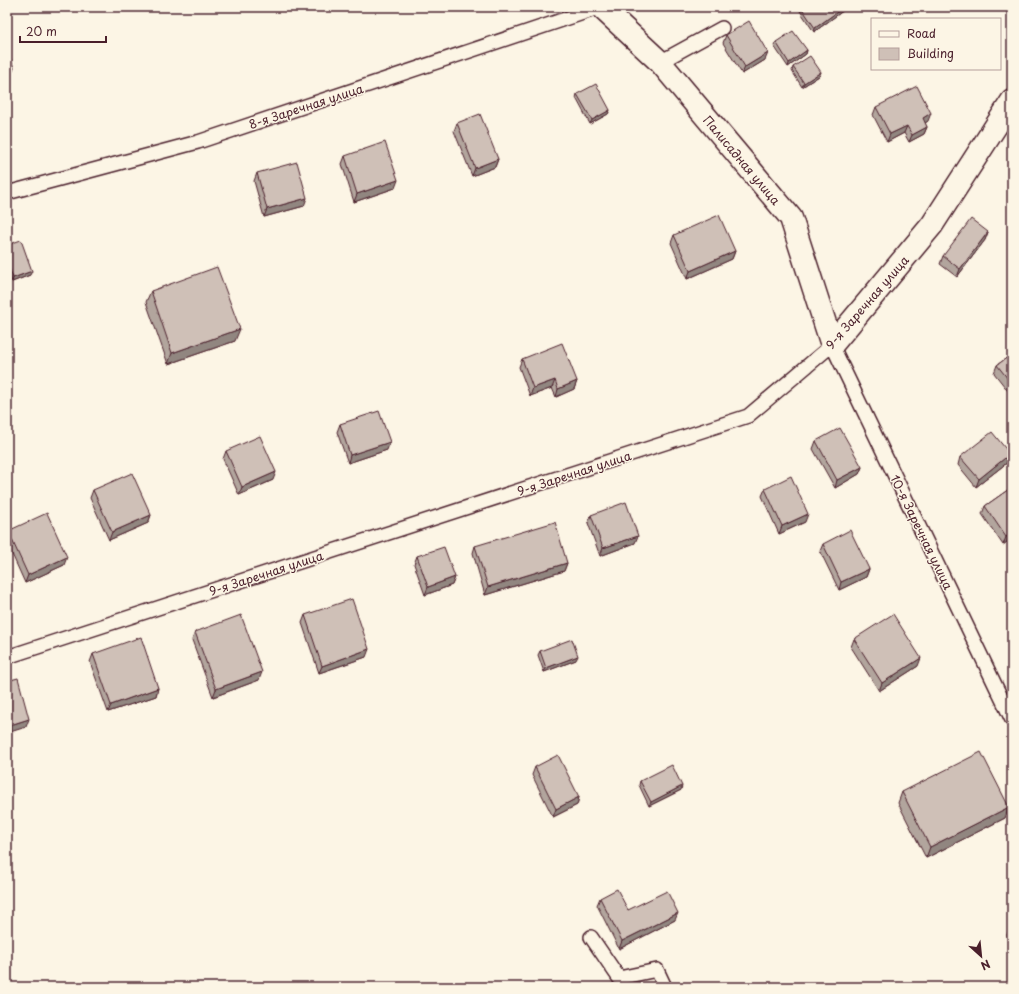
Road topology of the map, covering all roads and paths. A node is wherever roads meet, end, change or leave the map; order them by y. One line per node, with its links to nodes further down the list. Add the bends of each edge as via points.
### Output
1 (601, 7): 3 (street, Палисадная улица); 5 (lane, 8-я Заречная улица, via 198,142)
2 (722, 28): 3 (lane)
3 (660, 62): 6 (street, Палисадная улица, via 791,218)
4 (1012, 101): 6 (street, 9-я Заречная улица, via 932,225)
5 (7, 193)
6 (832, 345): 7 (lane, 9-я Заречная улица, via 748,416); 8 (lane, 10-я Заречная улица)
7 (7, 657)
8 (1012, 720)
9 (591, 936): 10 (lane, via 619,978 657,970)
10 (665, 987)

